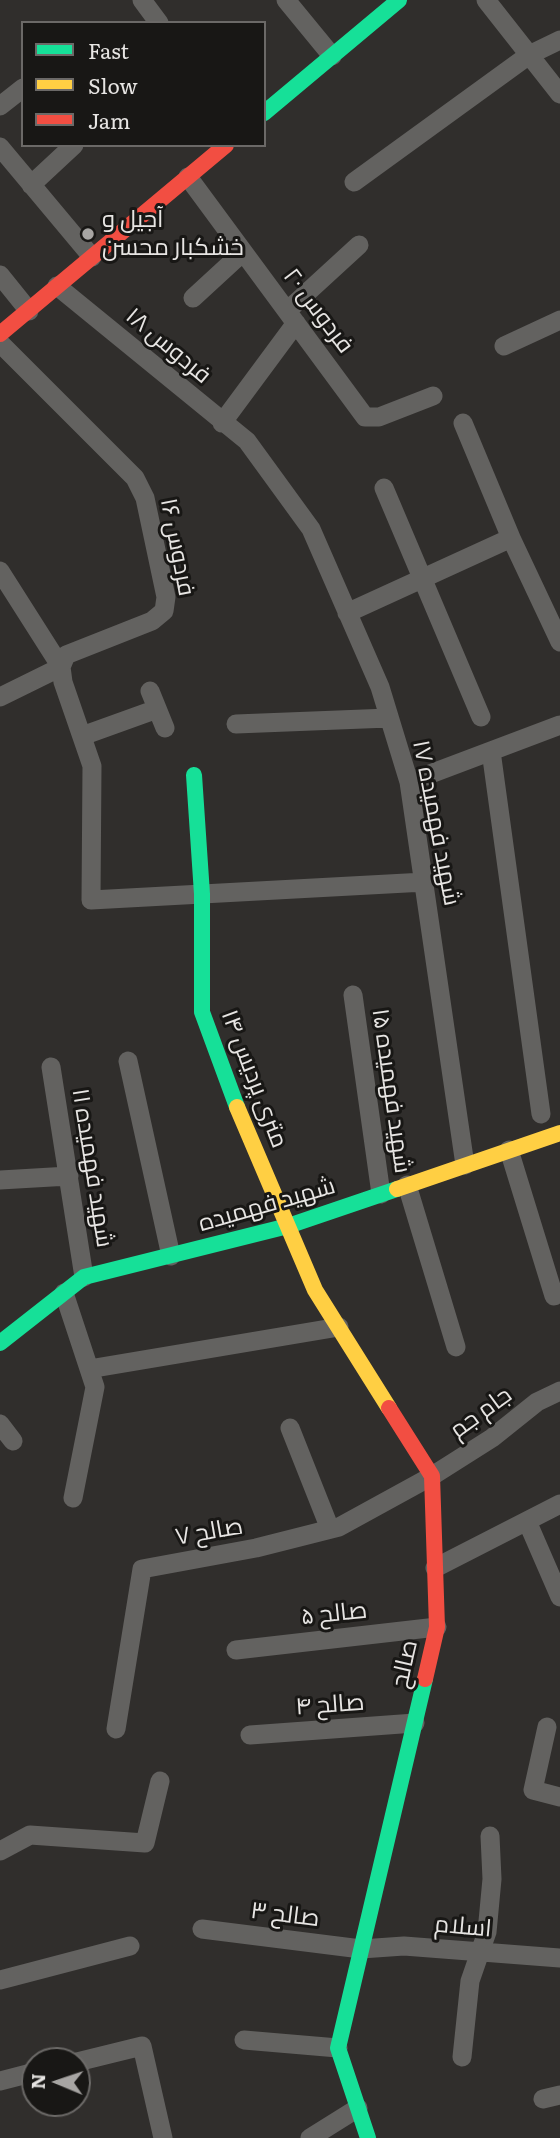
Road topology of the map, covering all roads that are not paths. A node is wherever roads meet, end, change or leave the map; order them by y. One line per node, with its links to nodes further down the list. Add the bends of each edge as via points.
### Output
1 (142, 0): 5 (street)
2 (286, 0): 8 (street)
3 (399, 0): 8 (street)
4 (486, 0): 7 (street)
5 (158, 21)
6 (560, 40): 7 (street)
7 (530, 55): 10 (street); 17 (street)
8 (332, 56): 12 (street)
9 (21, 91): 11 (street)
10 (560, 94)
11 (0, 107)
12 (266, 111)
13 (0, 147): 18 (street)
14 (72, 147): 18 (street)
15 (224, 147): 16 (street)
16 (188, 177): 20 (street, فردوس ۲۰); 21 (street)
17 (355, 182)
18 (31, 185): 21 (street)
19 (359, 244): 26 (street)
20 (243, 252): 24 (street); 26 (street, فردوس ۲۰)
21 (92, 257): 23 (street)
22 (0, 275): 25 (street)
23 (57, 286): 25 (street); 32 (street, فردوس ۱۸)
24 (193, 298)
25 (29, 311): 28 (street)
26 (291, 317): 31 (street, فردوس ۲۰, via 365,416 379,417); 32 (street)
27 (560, 320): 30 (street)
28 (0, 334)
29 (0, 343): 41 (street, فردوس ۱۶, via 135,478 145,498 166,597 164,611 152,621 66,655)
30 (504, 346)
31 (433, 396)
32 (222, 423): 34 (street, فردوس ۱۸)
33 (463, 423): 36 (street)
34 (247, 441): 39 (street, شهید فهمیده ۱۷, via 312,529)
35 (384, 488): 38 (street)
36 (511, 538): 38 (street); 40 (street)
37 (0, 571): 41 (street)
38 (422, 579): 39 (street); 45 (street)
39 (347, 613): 44 (street, شهید فهمیده ۱۷)
40 (560, 642)
41 (61, 667): 42 (street, فردوس ۱۶); 48 (street)
42 (0, 697)
43 (157, 709): 48 (street)
44 (389, 718): 46 (street); 51 (street, شهید فهمیده ۱۷)
45 (481, 718)
46 (236, 724)
47 (560, 725): 49 (street)
48 (82, 736): 53 (street, via 92,766 91,900)
49 (491, 751): 51 (street); 57 (street)
50 (194, 775): 53 (street, ۱۴ متری پردیس)
51 (408, 782): 52 (street, شهید فهمیده ۱۷)
52 (425, 882): 53 (street); 60 (street, شهید فهمیده ۱۷)
53 (202, 894): 65 (street, ۱۴ متری پردیس, via 202,1012)
54 (353, 995): 64 (street, شهید فهمیده ۱۵)
55 (128, 1061): 66 (street)
56 (51, 1067): 61 (street, شهید فهمیده ۱۱)
57 (541, 1114)
58 (560, 1132): 59 (street, شهید فهمیده)
59 (509, 1150): 60 (street, شهید فهمیده); 69 (street)
60 (465, 1165): 63 (street, شهید فهمیده)
61 (69, 1176): 62 (street); 67 (street, شهید فهمیده ۱۱)
62 (0, 1180)
63 (407, 1185): 64 (street, شهید فهمیده); 72 (street)
64 (381, 1194): 65 (street, شهید فهمیده)
65 (288, 1226): 66 (street, شهید فهمیده); 70 (street, via 315,1290)
66 (170, 1256): 67 (street, شهید فهمیده)
67 (85, 1278): 68 (street, شهید فهمیده)
68 (64, 1293): 71 (street, شهید فهمیده); 73 (street)
69 (554, 1296)
70 (338, 1327): 73 (street); 78 (street)
71 (0, 1343)
72 (456, 1348)
73 (89, 1369): 79 (street, via 95,1387)
74 (560, 1391): 78 (street, جام جم, via 537,1402 492,1438)
75 (0, 1424): 77 (street)
76 (289, 1428): 82 (street)
77 (13, 1441)
78 (432, 1476): 82 (street, صالح ۷); 83 (street, صالح)
79 (73, 1499)
80 (560, 1504): 81 (street)
81 (527, 1521): 83 (street); 84 (street)
82 (330, 1529): 89 (street, صالح ۷, via 142,1569)
83 (435, 1568): 85 (street, صالح)
84 (560, 1597)
85 (437, 1627): 86 (street, صالح ۵); 87 (street, صالح)
86 (236, 1650)
87 (415, 1724): 90 (street, صالح ۴); 97 (street, صالح)
88 (547, 1727): 92 (street, via 533,1790)
89 (116, 1729)
90 (250, 1735)
91 (160, 1781): 94 (street, via 145,1843 30,1835)
92 (560, 1797)
93 (490, 1836): 98 (street, via 492,1879 487,1932)
94 (0, 1851)
95 (202, 1929): 97 (street, صالح ۳)
96 (130, 1946): 100 (street)
97 (361, 1949): 98 (street, اسلام, via 404,1946); 102 (street, صالح)
98 (479, 1954): 99 (street, اسلام); 103 (street, via 470,1981)
99 (560, 1958)
100 (0, 1980)
101 (244, 2040): 102 (street)
102 (338, 2048): 107 (street)
103 (462, 2057)
104 (91, 2059): 108 (street, via 142,2046)
105 (21, 2076): 106 (street)
106 (0, 2081)
107 (358, 2108): 109 (street); 110 (street)
108 (163, 2138)
109 (310, 2138)
110 (368, 2138)

